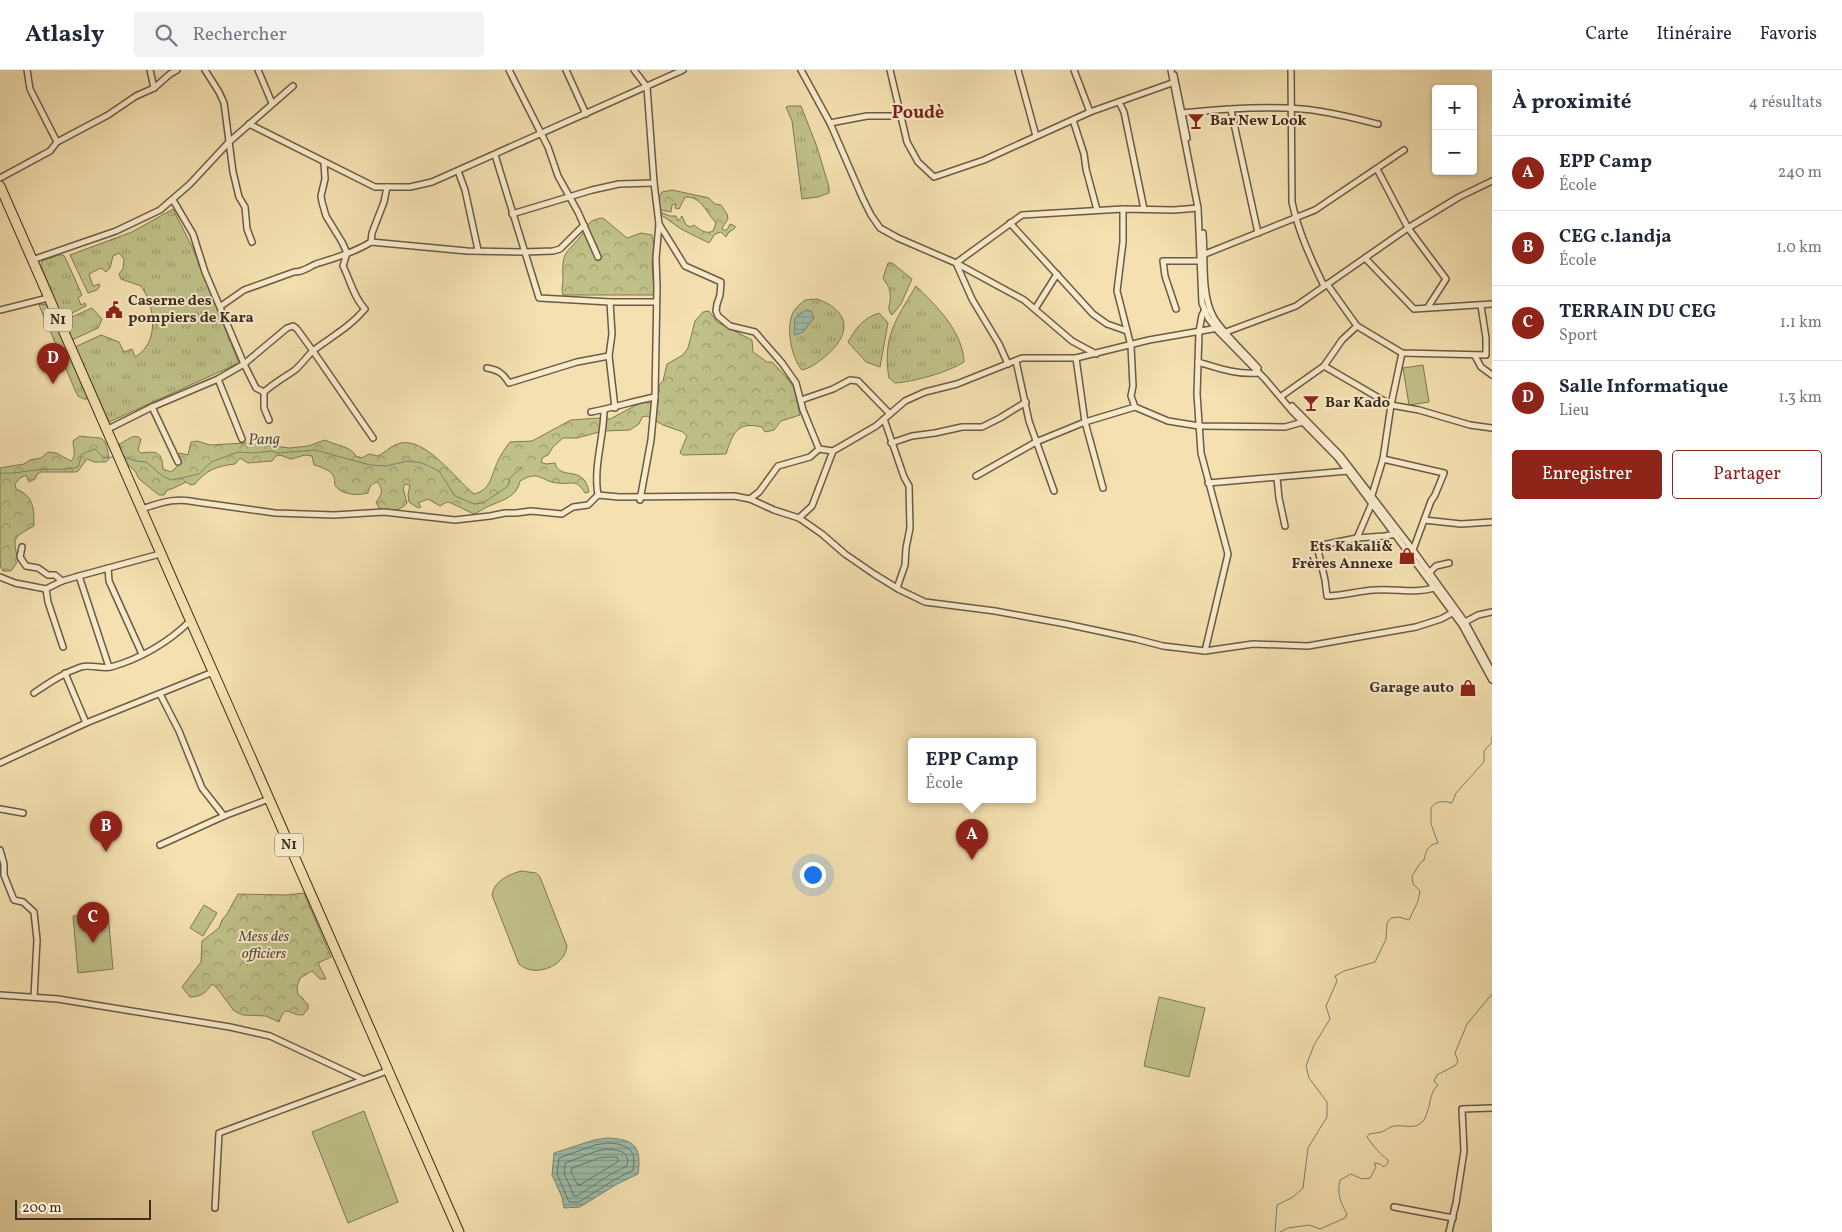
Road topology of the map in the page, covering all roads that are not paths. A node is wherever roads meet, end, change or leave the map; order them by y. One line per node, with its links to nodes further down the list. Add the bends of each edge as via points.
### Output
1 (27, 70): 34 (street, via 30,89)
2 (150, 70): 19 (street)
3 (177, 70): 19 (street)
4 (205, 70): 35 (street, via 224,103)
5 (258, 70): 21 (street)
6 (509, 70): 32 (street)
7 (566, 70): 25 (street)
8 (634, 70): 18 (street)
9 (683, 70): 18 (street)
10 (801, 70): 29 (street)
11 (890, 70): 27 (street)
12 (1018, 70): 33 (street)
13 (1074, 70): 24 (street)
14 (1172, 70): 16 (street); 26 (street)
15 (1291, 70): 22 (street)
16 (1172, 82): 20 (street); 48 (street)
17 (293, 86): 21 (street)
18 (647, 87): 25 (street); 43 (street)
19 (154, 88): 34 (street)
20 (1119, 102): 24 (street); 50 (street, via 1124,112)
21 (272, 103): 30 (street)
22 (1291, 109): 23 (street); 31 (street, via 1318,111); 53 (street, via 1292,202)
23 (1231, 110): 26 (street); 58 (street)
24 (1090, 112): 28 (street)
25 (586, 114): 32 (street)
26 (1182, 114): 64 (street, via 1201,208)
27 (901, 116): 29 (street, via 867,116); 33 (street, via 907,142 918,162 934,177 984,160)
28 (1073, 120): 33 (street); 51 (street)
29 (830, 123): 69 (street, via 863,199 880,228)
30 (249, 124): 35 (street); 38 (street)
31 (1378, 124)
32 (540, 134): 37 (street); 46 (street)
33 (1036, 136)
34 (57, 142): 41 (street, via 50,151)
35 (229, 142): 47 (street); 59 (street, via 233,172)
36 (1404, 150): 39 (street)
37 (495, 155): 40 (street); 52 (street)
38 (324, 162): 45 (street, via 375,187); 62 (street, via 322,202 326,216)
39 (1377, 169): 53 (street, via 1315,210); 57 (street)
40 (458, 171): 45 (street, via 410,187); 61 (street)
41 (0, 178)
42 (1492, 181): 57 (street)
43 (654, 183): 46 (street, via 619,184); 55 (street)
44 (0, 186): 67 (highway, N1)
45 (387, 187): 60 (street)
46 (569, 197): 52 (street); 56 (street)
47 (173, 200): 67 (street, via 160,210 116,231); 76 (street, via 193,234)
48 (1198, 208): 50 (street); 68 (street)
49 (1123, 209): 50 (street); 51 (street); 85 (street, via 1117,291)
50 (1144, 209)
51 (1097, 210): 54 (street, via 1028,214)
52 (512, 214): 63 (street)
53 (1296, 218): 58 (street); 71 (street, via 1312,263)
54 (1010, 223): 69 (street); 70 (street)
55 (659, 224): 74 (street); 107 (street, via 685,266 721,282 718,316 730,326 755,332 796,383)
56 (584, 225): 63 (street, via 560,249); 65 (street)
57 (1408, 228): 66 (street); 78 (street, via 1446,279)
58 (1258, 233): 64 (street)
59 (252, 242)
60 (371, 242): 61 (street); 62 (street)
61 (478, 250): 63 (street)
62 (347, 252): 76 (street, via 301,272 244,290); 89 (street, via 343,266 358,302 365,309)
63 (524, 252): 73 (street, via 539,298)
64 (1205, 254): 84 (street, via 1207,303)
65 (598, 257)
66 (1365, 258): 71 (street); 78 (street, via 1414,309)
67 (32, 260): 72 (highway, N1)
68 (1201, 261): 80 (street, via 1163,261); 82 (street)
69 (956, 264): 79 (street); 98 (street)
70 (1057, 274): 79 (street); 85 (street, via 1093,314 1107,324)
71 (1326, 285): 83 (street); 87 (street, via 1296,306)
72 (48, 298): 81 (street); 122 (highway, N1)
73 (610, 302): 74 (street); 92 (street, via 612,334)
74 (656, 302): 106 (street)
75 (1492, 304): 77 (street)
76 (220, 306): 97 (street)
77 (1481, 306): 78 (street); 93 (street, via 1486,355)
78 (1428, 307)
79 (1035, 308): 91 (street, via 1072,341)
80 (1176, 309)
81 (0, 310)
82 (1205, 310): 84 (street); 86 (street)
83 (1358, 326): 90 (street); 99 (street, via 1342,340)
84 (1218, 328): 86 (street); 87 (street); 101 (street)
85 (1128, 331): 88 (street)
86 (1199, 332): 88 (street); 96 (street)
87 (1226, 332): 105 (street)
88 (1131, 346): 91 (street); 110 (street)
89 (313, 351): 97 (street, via 293,326); 104 (street, via 297,369); 123 (street)
90 (1402, 353): 93 (street); 109 (street)
91 (1096, 354): 94 (street)
92 (609, 356): 100 (street, via 577,362 509,383 504,375); 112 (street)
93 (1475, 356): 102 (street, via 1481,368)
94 (1076, 358): 95 (street, via 1036,357); 118 (street)
95 (1016, 361): 98 (street); 108 (street)
96 (1198, 362): 101 (street, via 1246,374); 120 (street)
97 (244, 364): 103 (street); 104 (street, via 256,388)
98 (1008, 364): 115 (street, via 925,392 905,401)
99 (1324, 366): 105 (street); 109 (street)
100 (487, 368)
101 (1258, 373): 119 (street)
102 (1492, 375)
103 (218, 379): 111 (street); 124 (street)
104 (264, 392): 116 (street, via 264,408)
105 (1283, 395): 138 (street, via 1340,455)
106 (655, 396): 112 (street); 139 (street)
107 (802, 400): 115 (street, via 850,380 858,381); 127 (street)
108 (1026, 402): 125 (street); 126 (street, via 982,427 962,427)
109 (1391, 404): 121 (street); 129 (street)
110 (1135, 406): 118 (street); 120 (street, via 1168,421)
111 (152, 407): 122 (street); 130 (street)
112 (615, 408): 113 (street)
113 (604, 410): 114 (street); 137 (street, via 597,462)
114 (591, 412)
115 (890, 414): 117 (street)
116 (269, 420)
117 (884, 420): 126 (street); 128 (street)
118 (1085, 422): 125 (street); 135 (street)
119 (1303, 422): 120 (street, via 1285,427); 131 (street)
120 (1199, 426): 134 (street)
121 (1492, 428)
122 (106, 430): 142 (highway, N1)
123 (373, 438)
124 (242, 439)
125 (1036, 442): 132 (street); 136 (street)
126 (891, 443): 158 (street, via 910,486 910,528 905,565)
127 (819, 449): 128 (street); 140 (street, via 810,457 778,466)
128 (832, 452): 143 (street, via 812,506)
129 (1383, 459): 138 (street); 144 (street, via 1444,473)
130 (178, 462)
131 (1348, 471): 133 (street); 141 (street)
132 (976, 476)
133 (1277, 478): 134 (street); 146 (street)
134 (1208, 483): 166 (street, via 1228,554)
135 (1103, 488)
136 (1054, 491)
137 (598, 495): 139 (street); 142 (street, via 588,504 573,507 562,514 530,511 455,520 384,512 334,515 275,513 187,499 156,503)
138 (1372, 495): 150 (street)
139 (640, 498): 140 (street, via 734,496)
140 (750, 499): 143 (street)
141 (1372, 503): 147 (street); 148 (street)
142 (142, 509): 151 (highway, N1)
143 (799, 518): 158 (street, via 844,554)
144 (1424, 520): 145 (street, via 1460,524); 150 (street)
145 (1492, 522)
146 (1285, 526)
147 (1396, 534): 148 (street); 159 (street)
148 (1357, 538): 159 (street, via 1318,546 1327,596)
149 (22, 547): 157 (street, via 20,558 26,566 55,575)
150 (1413, 550): 154 (street)
151 (160, 554): 153 (street); 163 (highway, N1)
152 (1449, 564): 154 (street, via 1436,566)
153 (108, 568): 155 (street); 167 (street, via 109,581)
154 (1429, 572): 164 (street)
155 (79, 576): 157 (street); 168 (street)
156 (0, 577): 160 (street)
157 (62, 581): 160 (street)
158 (897, 588): 166 (street, via 925,602 995,611)
159 (1434, 588): 162 (street)
160 (46, 589): 165 (street)
161 (1492, 612): 164 (street)
162 (1452, 613): 166 (street, via 1416,627 1308,646 1253,644); 172 (street)
163 (190, 621): 167 (street, via 176,635); 169 (highway, N1)
164 (1466, 622): 170 (street)
165 (64, 647)
166 (1206, 652)
167 (142, 654): 168 (street)
168 (109, 667): 171 (street, via 83,666)
169 (213, 672): 174 (street); 177 (highway, N1)
170 (1492, 672)
171 (65, 673): 173 (street); 175 (street)
172 (1492, 680)
173 (34, 693)
174 (160, 694): 175 (street); 180 (street, via 179,730 202,788)
175 (86, 723): 176 (street)
176 (0, 763)
177 (269, 799): 180 (street); 186 (highway, N1)
178 (0, 809): 179 (street)
179 (23, 813)
180 (224, 816): 181 (street)
181 (160, 845)
182 (0, 850): 183 (street, via 4,864)
183 (2, 875): 185 (street, via 14,900 34,912 37,949)
184 (0, 995): 185 (street)
185 (34, 997): 187 (street, via 92,1004 270,1036)
186 (387, 1071): 187 (street); 192 (highway, N1)
187 (362, 1079): 190 (street, via 219,1133)
188 (1492, 1108): 191 (street, via 1462,1109 1464,1151)
189 (1394, 1207): 191 (street)
190 (215, 1208)
191 (1453, 1218): 193 (street)
192 (459, 1232)
193 (1450, 1232)

